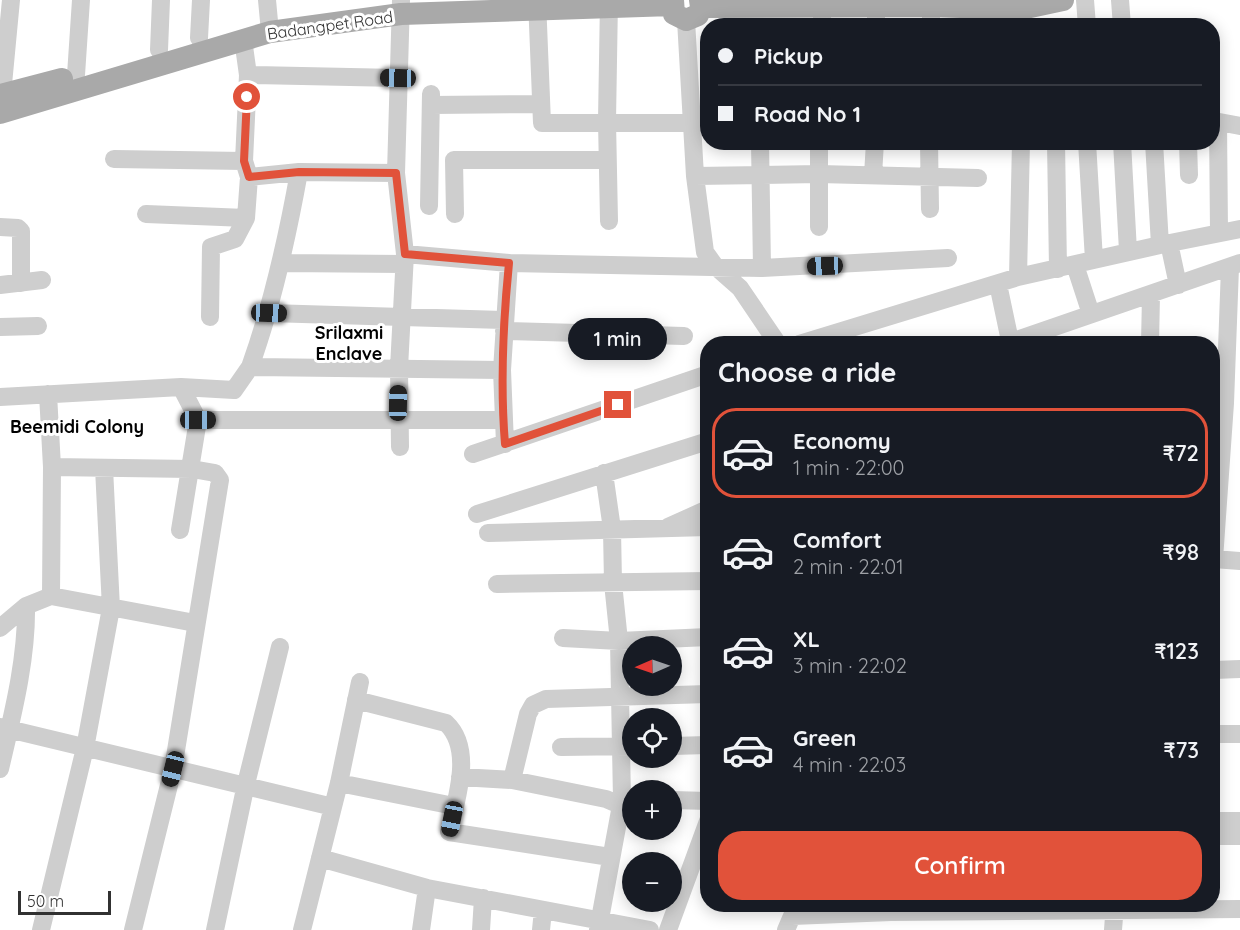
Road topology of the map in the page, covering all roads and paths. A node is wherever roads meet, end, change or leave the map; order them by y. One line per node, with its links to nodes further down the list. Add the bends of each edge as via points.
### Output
1 (11, 0): 26 (street)
2 (81, 0): 23 (street)
3 (161, 0): 22 (street)
4 (201, 0): 20 (street)
5 (1063, 0): 16 (main road, Badangpet Road)
6 (1084, 0): 18 (street)
7 (1120, 0): 19 (street)
8 (435, 2): 9 (main road, Badangpet Road); 12 (main road, Badangpet Road)
9 (541, 2): 10 (main road, Badangpet Road); 12 (main road, Badangpet Road); 27 (street)
10 (609, 3): 11 (main road, Badangpet Road); 29 (street)
11 (679, 5): 14 (main road, Badangpet Road); 28 (street)
12 (401, 7): 17 (main road, Badangpet Road); 25 (street)
13 (876, 15): 14 (main road, Badangpet Road); 15 (main road, Badangpet Road)
14 (822, 16)
15 (931, 16): 16 (main road, Badangpet Road)
16 (1021, 17)
17 (268, 18): 20 (main road, Badangpet Road); 21 (main road, Badangpet Road)
18 (1086, 18)
19 (1121, 18)
20 (199, 38): 22 (main road, Badangpet Road)
21 (243, 39): 24 (street); 26 (main road, Badangpet Road)
22 (159, 50): 23 (main road, Badangpet Road)
23 (76, 75): 26 (main road, Badangpet Road)
24 (248, 75): 25 (street); 47 (street)
25 (398, 78): 49 (street)
26 (0, 101)
27 (540, 104): 29 (street, via 542,123); 57 (street, via 431,100)
28 (700, 119)
29 (607, 121): 31 (street); 46 (street)
30 (1220, 123): 32 (street)
31 (700, 124)
32 (1240, 126)
33 (700, 133): 54 (street)
34 (760, 150): 50 (street)
35 (819, 150): 51 (street)
36 (875, 150): 52 (street)
37 (929, 150): 55 (street)
38 (1021, 150): 78 (street)
39 (1057, 150): 76 (street)
40 (1087, 150): 71 (street)
41 (1122, 150): 68 (street)
42 (1155, 150): 67 (street)
43 (1188, 150): 53 (street)
44 (1217, 150): 66 (street)
45 (114, 159): 47 (street)
46 (607, 160): 59 (street, via 454,160); 62 (street)
47 (247, 169): 48 (street); 61 (street)
48 (299, 172): 49 (street); 72 (street)
49 (396, 173): 70 (street)
50 (761, 174): 51 (street); 54 (street); 77 (street)
51 (819, 174): 52 (street); 64 (street)
52 (873, 175): 55 (street)
53 (1189, 175)
54 (695, 176): 75 (street, via 703,244)
55 (929, 176): 56 (street); 58 (street)
56 (978, 178)
57 (429, 206)
58 (930, 208)
59 (455, 213)
60 (146, 214): 61 (street)
61 (246, 218): 87 (street, via 235,239 211,247)
62 (609, 222)
63 (0, 227): 80 (street, via 21,231)
64 (819, 227)
65 (1240, 229): 66 (street)
66 (1219, 232): 67 (street)
67 (1164, 244): 68 (street); 83 (street)
68 (1128, 251): 71 (street)
69 (948, 258): 77 (street)
70 (405, 259): 72 (street); 73 (street); 88 (street)
71 (1094, 260): 76 (street)
72 (282, 263): 85 (street)
73 (509, 263): 75 (street); 89 (street)
74 (1235, 265): 83 (street); 105 (street)
75 (715, 266): 77 (street); 93 (street, via 740,288)
76 (1066, 267): 78 (street); 86 (street)
77 (762, 268)
78 (1018, 277): 81 (street)
79 (42, 280): 80 (street)
80 (21, 283): 82 (street)
81 (998, 284): 94 (street); 95 (street)
82 (0, 285)
83 (1178, 285): 84 (street)
84 (1151, 295): 86 (street); 97 (street)
85 (269, 313): 88 (street); 98 (street)
86 (1091, 314): 96 (street)
87 (210, 316)
88 (403, 317): 89 (street); 99 (street)
89 (504, 325): 92 (street); 100 (street)
90 (38, 326): 91 (street)
91 (0, 327)
92 (684, 336)
93 (773, 336)
94 (826, 336)
95 (1006, 336)
96 (1025, 336)
97 (1150, 336)
98 (250, 367): 99 (street); 102 (street, via 234,390)
99 (399, 368): 100 (street); 107 (street)
100 (502, 370): 108 (street)
101 (700, 377): 110 (street)
102 (181, 387): 103 (street); 106 (street)
103 (48, 394): 104 (street); 113 (street)
104 (0, 397)
105 (1226, 403): 117 (street)
106 (198, 420): 107 (street); 115 (street)
107 (398, 420): 108 (street); 111 (street)
108 (503, 420): 110 (street)
109 (700, 443): 116 (street)
110 (505, 444): 112 (street)
111 (400, 447)
112 (473, 454)
113 (52, 467): 114 (street); 130 (street)
114 (104, 468): 115 (street); 132 (street)
115 (192, 469): 123 (street); 133 (street, via 215,473 219,480)
116 (604, 473): 119 (street); 122 (street)
117 (1220, 481)
118 (700, 512): 121 (street)
119 (477, 514)
120 (700, 527): 121 (street)
121 (666, 528): 122 (street)
122 (612, 529): 124 (street); 128 (street)
123 (180, 530)
124 (488, 533)
125 (1220, 559): 126 (street)
126 (1240, 561)
127 (700, 580): 128 (street)
128 (614, 583): 129 (street); 137 (street)
129 (497, 584)
130 (51, 596): 131 (street); 132 (street)
131 (26, 606): 134 (street); 144 (street, via 27,625)
132 (111, 608): 133 (street); 151 (street)
133 (195, 623): 153 (street)
134 (0, 628)
135 (700, 637): 137 (street)
136 (563, 638): 137 (street)
137 (619, 641): 142 (street)
138 (280, 647): 157 (street)
139 (1240, 669): 140 (street)
140 (1220, 670)
141 (700, 694): 142 (street)
142 (619, 696): 143 (street); 155 (street, via 546,699 533,705)
143 (622, 713)
144 (5, 728): 151 (street); 152 (street)
145 (1220, 734): 146 (street)
146 (1240, 734)
147 (622, 746): 150 (street)
148 (682, 746): 149 (street)
149 (700, 746)
150 (561, 747)
151 (84, 748): 153 (street); 181 (street)
152 (0, 769)
153 (173, 769): 157 (street); 180 (street)
154 (460, 777): 155 (street); 156 (street, via 458,749 446,723 358,691); 161 (street)
155 (513, 780): 160 (street)
156 (339, 783): 161 (street); 162 (street)
157 (246, 784): 162 (street); 182 (street)
158 (682, 800): 159 (street)
159 (700, 801)
160 (622, 802)
161 (454, 806): 169 (street, via 449,832)
162 (333, 807): 170 (street)
163 (622, 813): 169 (street)
164 (1220, 821): 165 (street)
165 (1240, 821)
166 (1220, 836): 167 (street)
167 (1240, 836)
168 (700, 846): 188 (street)
169 (610, 857): 179 (street)
170 (320, 858): 171 (street); 183 (street)
171 (427, 888): 172 (street); 184 (street)
172 (483, 898): 175 (street); 185 (street)
173 (1220, 909): 174 (street)
174 (1240, 909)
175 (543, 910): 179 (street); 186 (street)
176 (991, 912): 178 (street)
177 (1115, 912): 190 (street)
178 (891, 916): 189 (street, via 792,916)
179 (599, 925): 187 (street)
180 (139, 928)
181 (41, 930)
182 (215, 930)
183 (302, 930)
184 (421, 930)
185 (481, 930)
186 (541, 930)
187 (650, 930)
188 (668, 930)
189 (786, 930)
190 (1113, 930)

